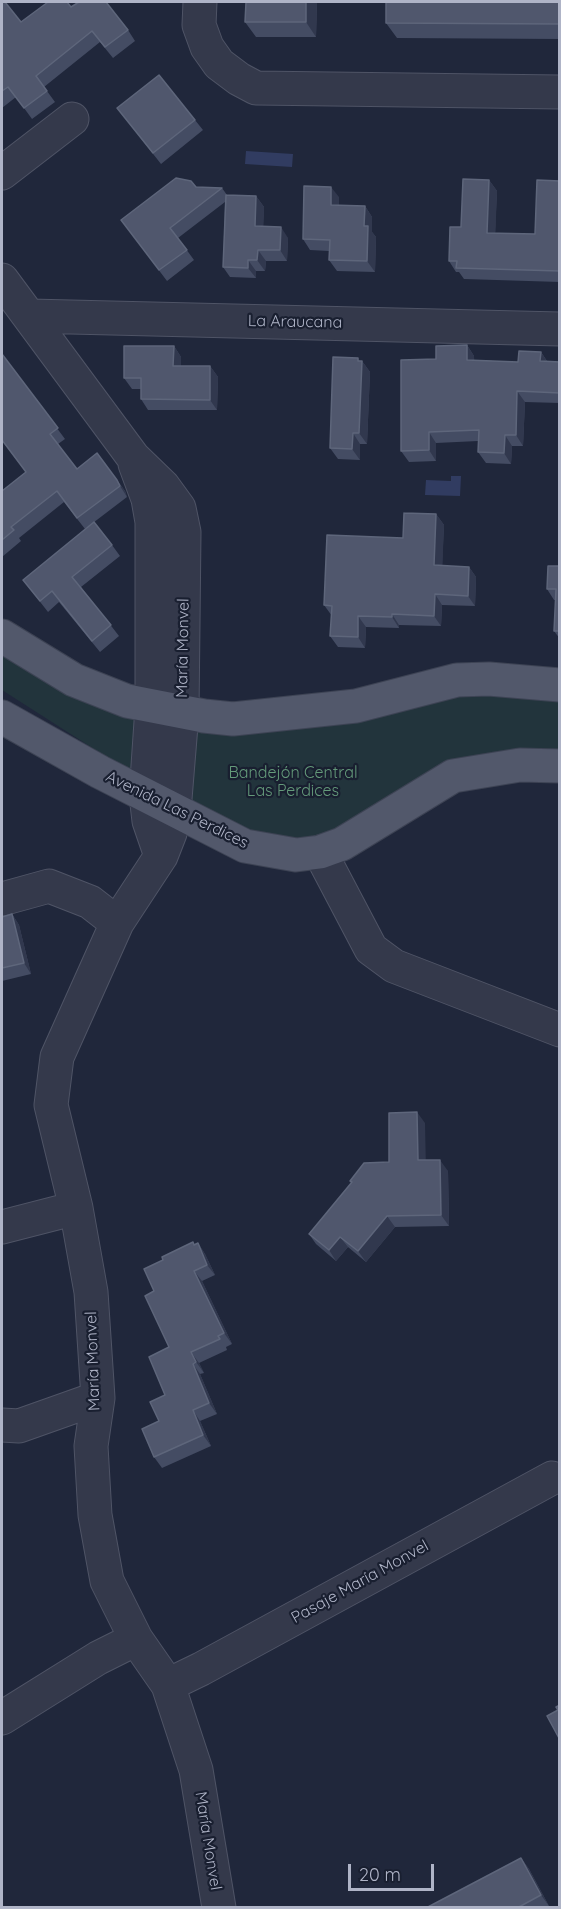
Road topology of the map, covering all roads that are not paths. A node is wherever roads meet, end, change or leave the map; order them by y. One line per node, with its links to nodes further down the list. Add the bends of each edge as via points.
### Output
1 (200, 2): 2 (street, via 199,25 207,47 219,64 256,88)
2 (560, 92)
3 (72, 120): 4 (street)
4 (2, 173)
5 (2, 280): 6 (street, María Monvel)
6 (30, 316): 7 (street, La Araucana); 10 (street, María Monvel, via 133,457 179,508 184,532)
7 (560, 329)
8 (2, 636): 10 (main road, via 74,680 127,701)
9 (560, 685): 10 (main road, via 457,680 356,706 233,718)
10 (167, 710): 13 (street, María Monvel); 14 (street, María Monvel)
11 (2, 717): 13 (main road, Avenida Las Perdices)
12 (560, 766): 15 (main road, Avenida Las Perdices, via 520,765 453,776 342,844)
13 (146, 795): 14 (main road, Avenida Las Perdices); 16 (street, María Monvel, via 149,821)
14 (174, 811): 15 (main road, Avenida Las Perdices, via 245,846 296,855); 16 (street, María Monvel)
15 (320, 852): 19 (street, via 370,949 394,966)
16 (161, 856): 18 (street, María Monvel)
17 (2, 899): 18 (street, via 49,886 90,902)
18 (117, 923): 20 (street, María Monvel, via 57,1056 51,1105)
19 (560, 1030)
20 (76, 1208): 21 (street); 22 (street, María Monvel, via 91,1292)
21 (2, 1227)
22 (98, 1398): 23 (street, via 19,1426); 25 (street, María Monvel, via 91,1446 95,1515 107,1581)
23 (2, 1425)
24 (552, 1478): 26 (street, Pasaje María Monvel)
25 (136, 1639): 26 (street, María Monvel); 27 (street)
26 (168, 1685): 28 (street, María Monvel, via 196,1770)
27 (2, 1718)
28 (219, 1908)

